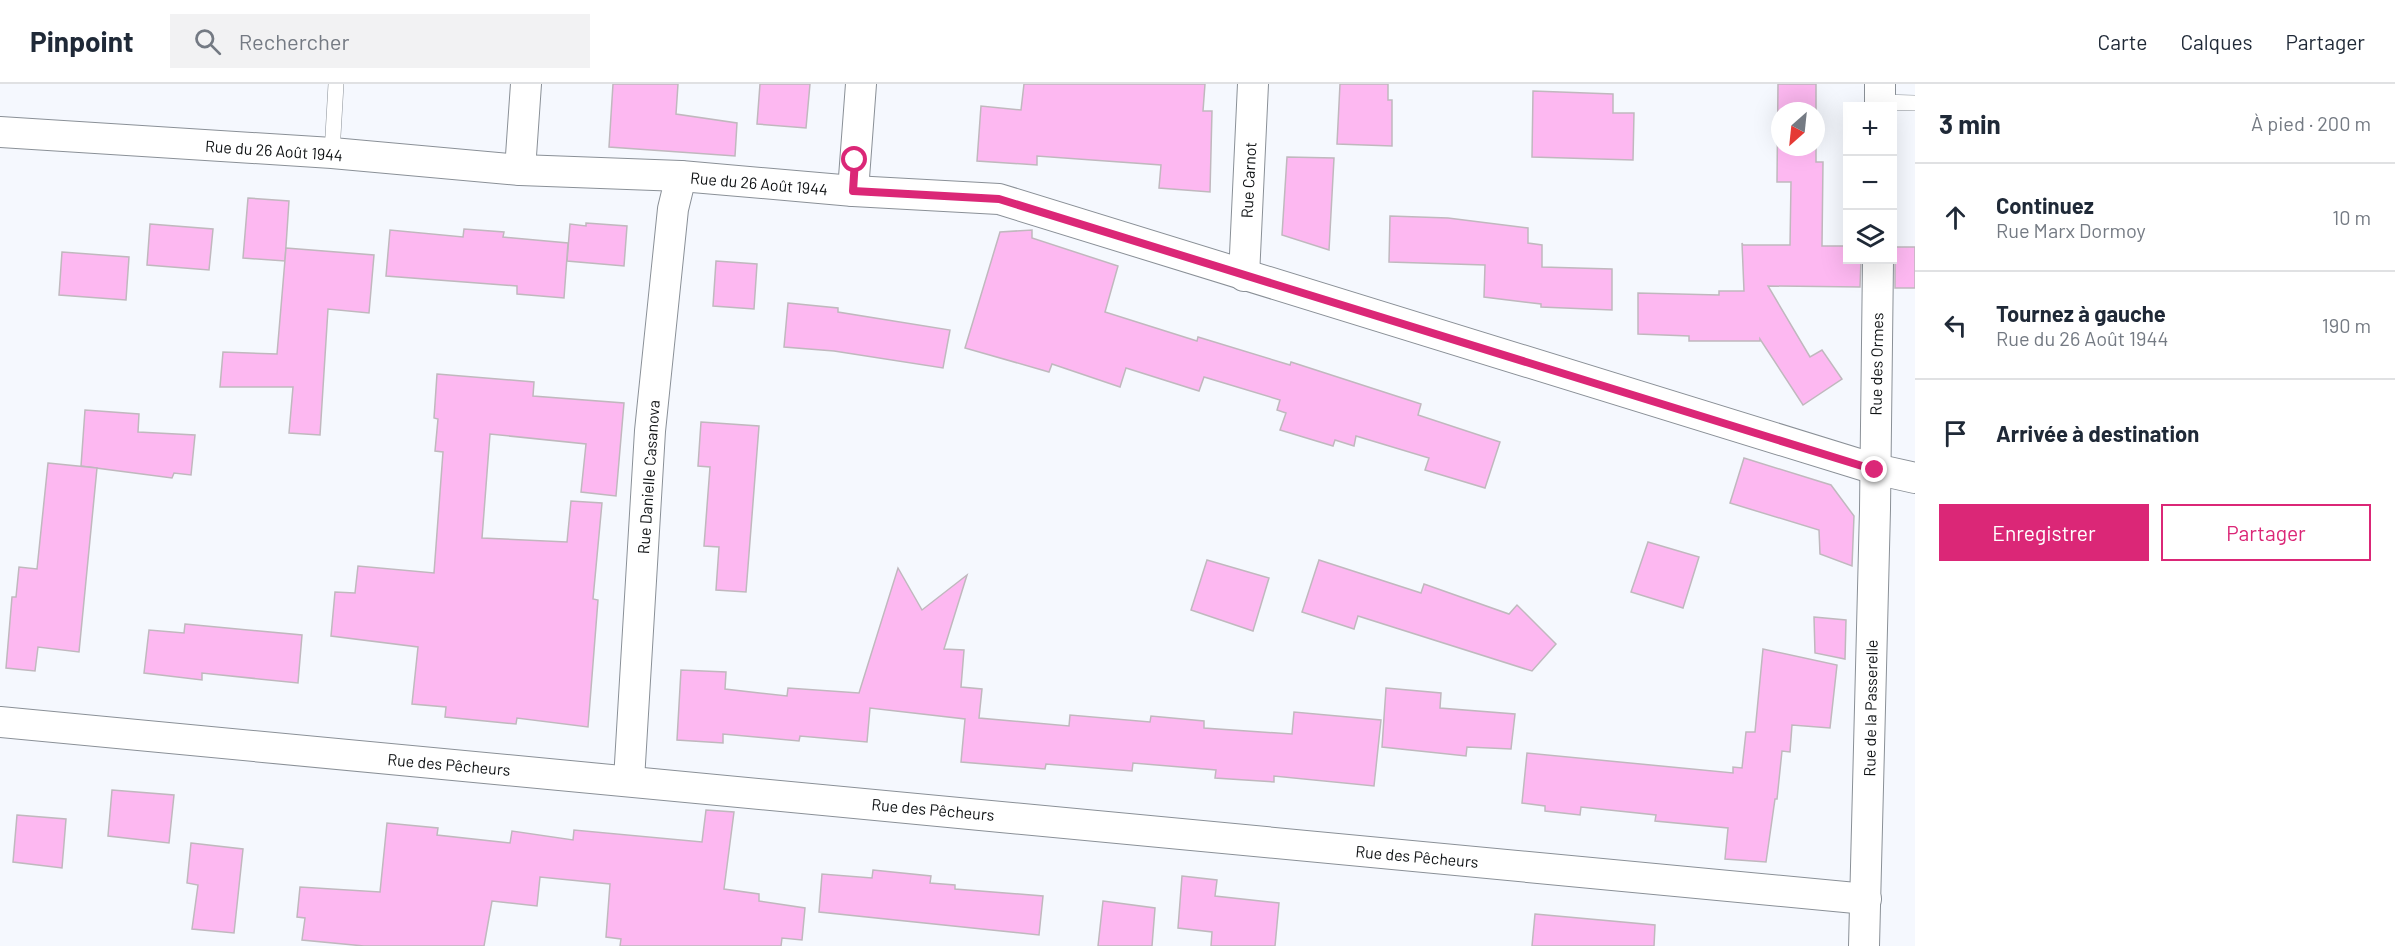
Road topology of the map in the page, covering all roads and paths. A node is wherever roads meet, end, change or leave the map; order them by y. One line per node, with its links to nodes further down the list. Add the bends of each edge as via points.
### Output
1 (336, 84): 8 (lane)
2 (526, 84): 9 (street)
3 (861, 84): 11 (street)
4 (1253, 84): 13 (street, Rue Carnot)
5 (1880, 98): 6 (lane)
6 (1915, 103)
7 (0, 132): 8 (street, Rue du 26 Août 1944)
8 (332, 153): 9 (street, Rue du 26 Août 1944)
9 (520, 170): 10 (street, Rue du 26 Août 1944)
10 (681, 176): 11 (street, Rue du 26 Août 1944); 17 (street, Rue Danielle Casanova, via 673,209 650,431)
11 (853, 191): 13 (street, Rue du 26 Août 1944, via 999,199)
12 (1878, 264): 14 (street, Rue des Ormes)
13 (1244, 276): 14 (street, Rue du 26 Août 1944)
14 (1875, 470): 15 (street, Rue du 26 Août 1944); 18 (street, Rue de la Passerelle)
15 (1915, 478)
16 (0, 722): 17 (street, Rue des Pêcheurs)
17 (629, 780): 18 (street, Rue des Pêcheurs)
18 (1866, 898): 19 (street, Rue de la Passerelle)
19 (1864, 946)

